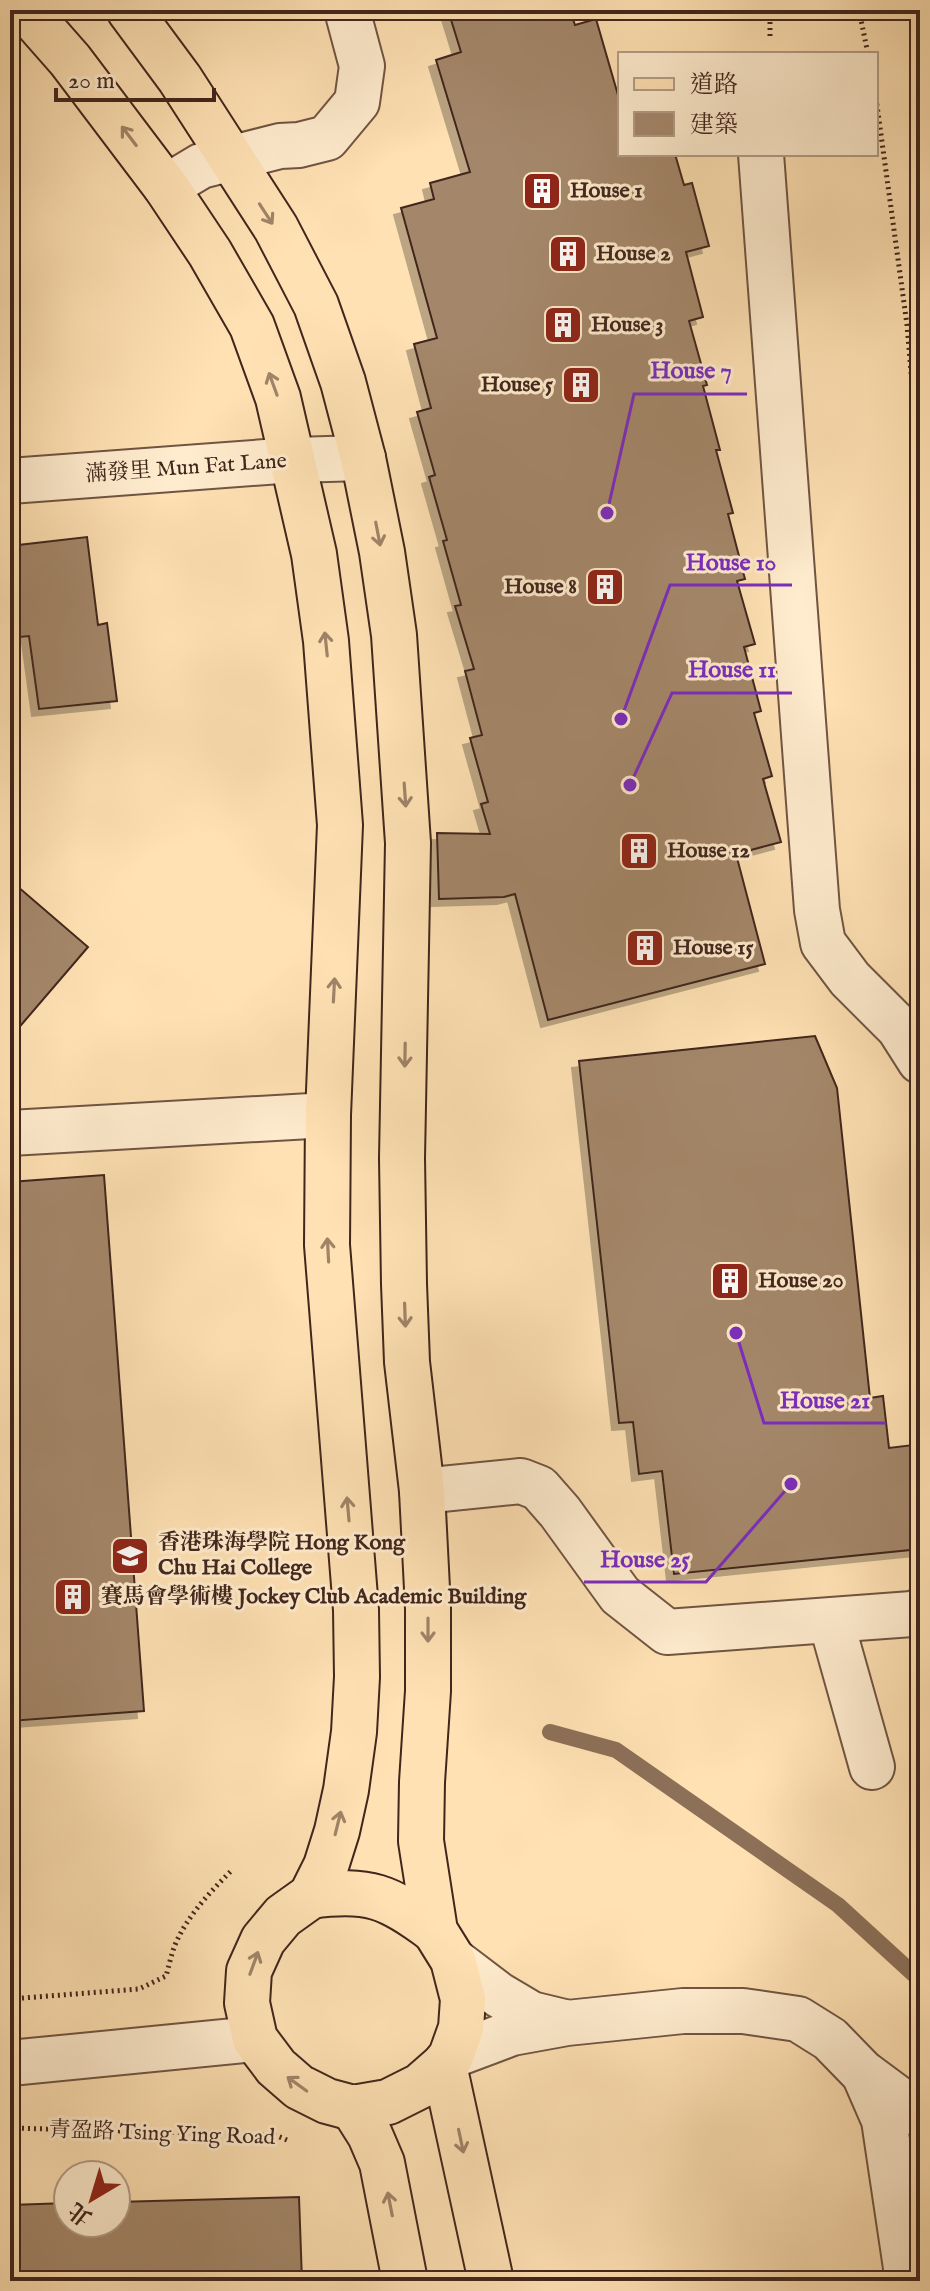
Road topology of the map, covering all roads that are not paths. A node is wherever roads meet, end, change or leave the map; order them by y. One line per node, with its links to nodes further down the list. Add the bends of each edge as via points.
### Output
1 (26, 10): 5 (main road)
2 (47, 10): 5 (main road)
3 (129, 10): 7 (main road)
4 (347, 10): 7 (street, via 362,66 357,102 327,138)
5 (70, 60): 8 (main road, one-way to 5)
6 (761, 156): 12 (street, via 819,921 823,943 899,1028)
7 (230, 159): 8 (street, via 201,166); 9 (main road, one-way to 9, via 276,228 316,305)
8 (166, 187): 10 (main road, one-way to 8, via 252,326)
9 (363, 458): 10 (street, 滿發里 Mun Fat Lane); 15 (main road, one-way to 15, via 394,635 408,843 403,1271)
10 (293, 460): 11 (street, 滿發里 Mun Fat Lane); 13 (main road, one-way to 10, via 340,825 326,641)
11 (10, 481)
12 (920, 1061)
13 (328, 1115): 14 (street); 19 (main road, one-way to 13, via 326,1866 346,1790 357,1677 327,1245)
14 (10, 1133)
15 (422, 1491): 17 (street, via 521,1481 539,1488 620,1595 667,1632); 20 (main road, one-way to 20, via 428,1691 421,1841)
16 (920, 1611): 17 (street)
17 (831, 1621): 18 (street)
18 (872, 1767)
19 (311, 1896): 20 (main road, via 342,1891 373,1895 405,1909); 22 (main road, one-way to 19, via 247,2003 249,1971 263,1940 283,1916)
20 (444, 1945): 21 (street, via 499,1995 531,2014); 23 (main road, via 463,1999 461,2028)
21 (567, 2023): 23 (street, via 512,2033); 25 (street, via 683,2011 743,2011 798,2019 830,2039)
22 (255, 2039): 24 (street); 26 (main road, one-way to 22, via 299,2087)
23 (448, 2060): 26 (main road, via 420,2086 388,2102); 29 (main road, one-way to 29)
24 (10, 2063)
25 (864, 2074): 27 (street); 30 (street, via 884,2120)
26 (353, 2108): 28 (main road, one-way to 26, via 382,2163)
27 (920, 2115)
28 (405, 2281)
29 (491, 2281)
30 (908, 2281)

